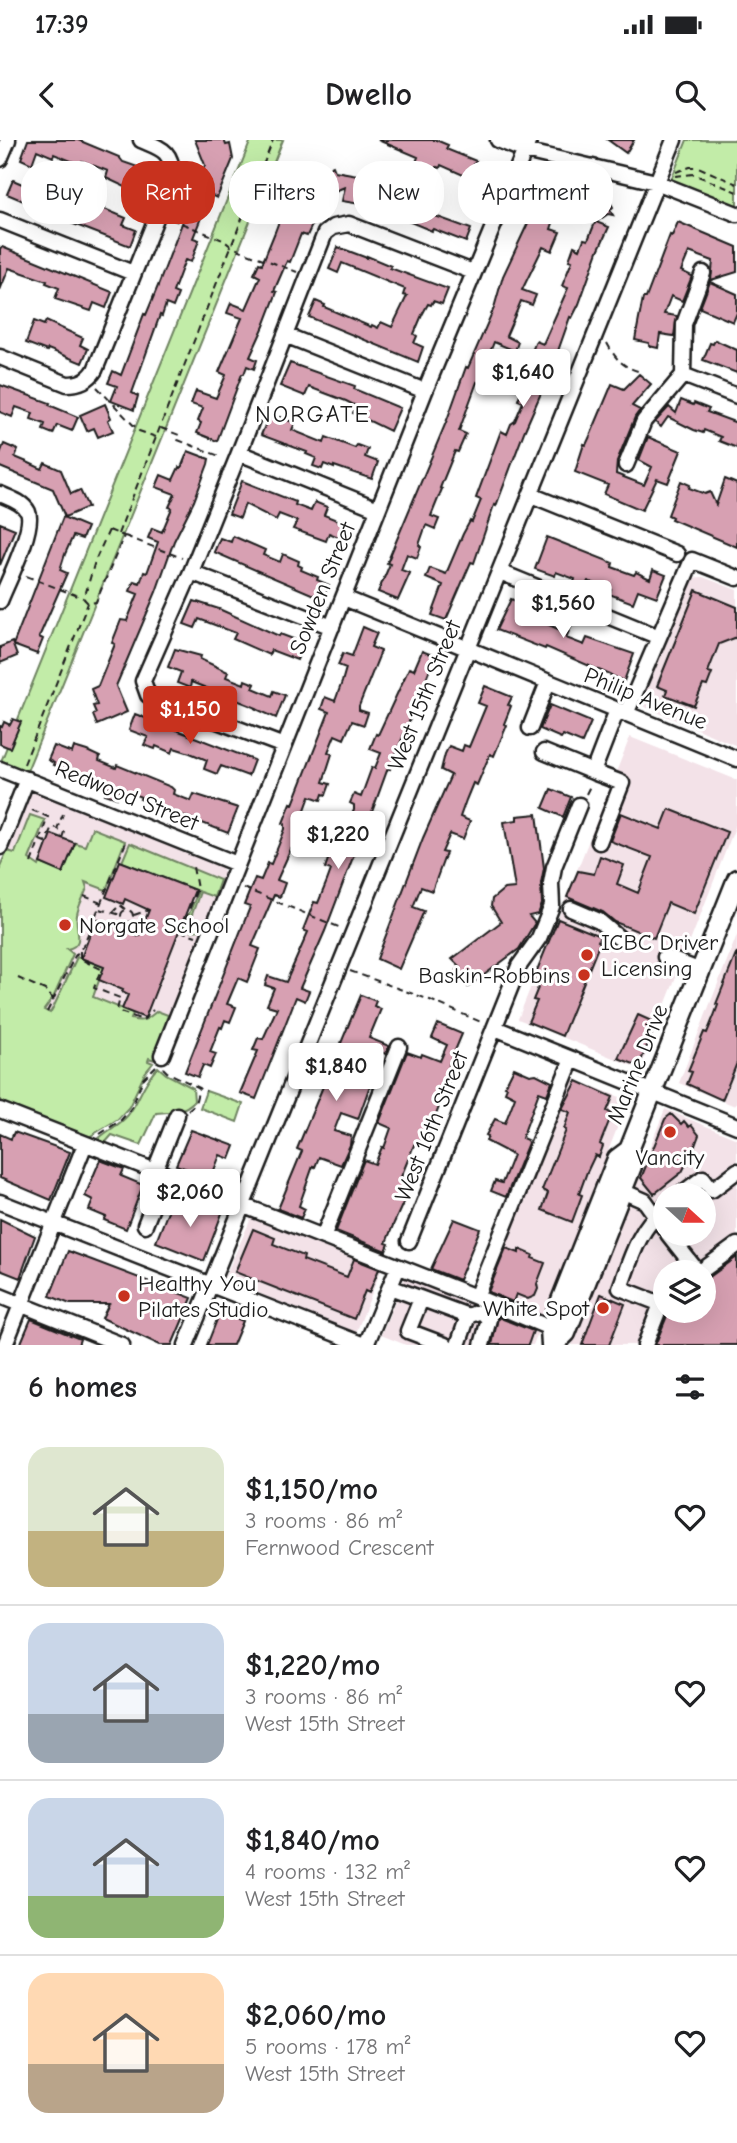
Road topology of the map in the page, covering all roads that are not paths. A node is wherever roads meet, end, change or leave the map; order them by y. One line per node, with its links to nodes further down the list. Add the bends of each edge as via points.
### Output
1 (8, 140): 6 (street)
2 (141, 140): 10 (street, via 163,149 171,160 173,176)
3 (498, 140): 5 (street)
4 (674, 140): 7 (street, West 15th Street)
5 (527, 145): 7 (street); 11 (street, Sowden Street)
6 (0, 159)
7 (658, 176): 8 (street); 21 (street, West 15th Street)
8 (737, 214)
9 (0, 220): 10 (street)
10 (132, 272): 14 (street, via 89,379 66,384)
11 (473, 272): 13 (street, via 341,223 324,233); 16 (street, Sowden Street)
12 (703, 273): 15 (street, via 684,324)
13 (285, 334): 16 (street); 18 (street)
14 (0, 357)
15 (683, 376): 17 (street); 19 (street, via 644,421)
16 (425, 391): 22 (street, Sowden Street)
17 (737, 396)
18 (239, 453): 22 (street); 24 (street)
19 (626, 465)
20 (0, 494): 28 (street, via 18,501 28,512 29,527)
21 (531, 495): 23 (street); 25 (street, West 15th Street)
22 (378, 509): 27 (street, Sowden Street)
23 (677, 554)
24 (192, 568): 29 (street); 35 (street, via 143,681 148,695)
25 (500, 572): 30 (street); 31 (street, West 15th Street)
26 (737, 577): 30 (street, via 692,560)
27 (344, 598): 29 (street, Sowden Street); 31 (street, Philip Avenue)
28 (0, 601)
29 (332, 627): 35 (street, Sowden Street)
30 (659, 637): 33 (street)
31 (467, 649): 32 (street, Philip Avenue); 65 (street, West 15th Street)
32 (548, 682): 33 (street, Philip Avenue); 34 (street)
33 (622, 712): 37 (street, Philip Avenue); 39 (street)
34 (530, 727)
35 (285, 746): 44 (street, Sowden Street)
36 (544, 752): 39 (street)
37 (737, 759)
38 (0, 769): 40 (street, Redwood Street)
39 (593, 772): 42 (street, via 622,783)
40 (24, 774): 43 (street); 44 (street, Redwood Street)
41 (579, 805): 50 (street, West 16th Street, via 554,867 552,906 539,938 519,966)
42 (599, 842)
43 (0, 847)
44 (237, 864): 52 (street, Sowden Street)
45 (737, 880): 49 (main road, Marine Drive)
46 (571, 909): 47 (street, via 599,920)
47 (619, 938)
48 (666, 957): 49 (street)
49 (701, 971): 54 (main road, Marine Drive)
50 (495, 1028): 53 (street); 71 (street, West 16th Street)
51 (400, 1047): 70 (street)
52 (162, 1055)
53 (572, 1059): 54 (street); 80 (street)
54 (653, 1092): 57 (street); 59 (main road, Marine Drive)
55 (0, 1110): 58 (street)
56 (177, 1115): 61 (street)
57 (736, 1122)
58 (85, 1144): 61 (street); 68 (street)
59 (629, 1150): 63 (main road, Marine Drive, via 632,1166); 86 (main road, Marine Drive, via 617,1159)
60 (737, 1171): 62 (street)
61 (160, 1172): 65 (street); 69 (street)
62 (716, 1186)
63 (622, 1191): 66 (street); 86 (main road, Marine Drive, via 566,1333)
64 (0, 1202): 68 (street)
65 (244, 1205): 70 (street); 77 (street, West 15th Street)
66 (653, 1206)
67 (653, 1220): 82 (street, via 637,1242 620,1288)
68 (54, 1224): 77 (street); 83 (street)
69 (145, 1225)
70 (323, 1237): 76 (street)
71 (409, 1241)
72 (737, 1245): 75 (street)
73 (678, 1246): 74 (street)
74 (689, 1260)
75 (716, 1260)
76 (398, 1267): 78 (street); 80 (street)
77 (211, 1285): 91 (street, West 15th Street); 92 (street)
78 (390, 1287): 81 (street); 92 (street)
79 (0, 1296): 83 (street)
80 (476, 1297): 86 (street)
81 (421, 1299): 84 (street); 88 (street, via 408,1331)
82 (653, 1299)
83 (21, 1305): 87 (street); 89 (street)
84 (468, 1316): 94 (street); 95 (street, via 481,1311 489,1320)
85 (654, 1323): 96 (street)
86 (552, 1339)
87 (94, 1340): 90 (street)
88 (428, 1342): 93 (street)
89 (5, 1345)
90 (122, 1345)
91 (186, 1345)
92 (365, 1345)
93 (445, 1345)
94 (458, 1345)
95 (482, 1345)
96 (645, 1345)

